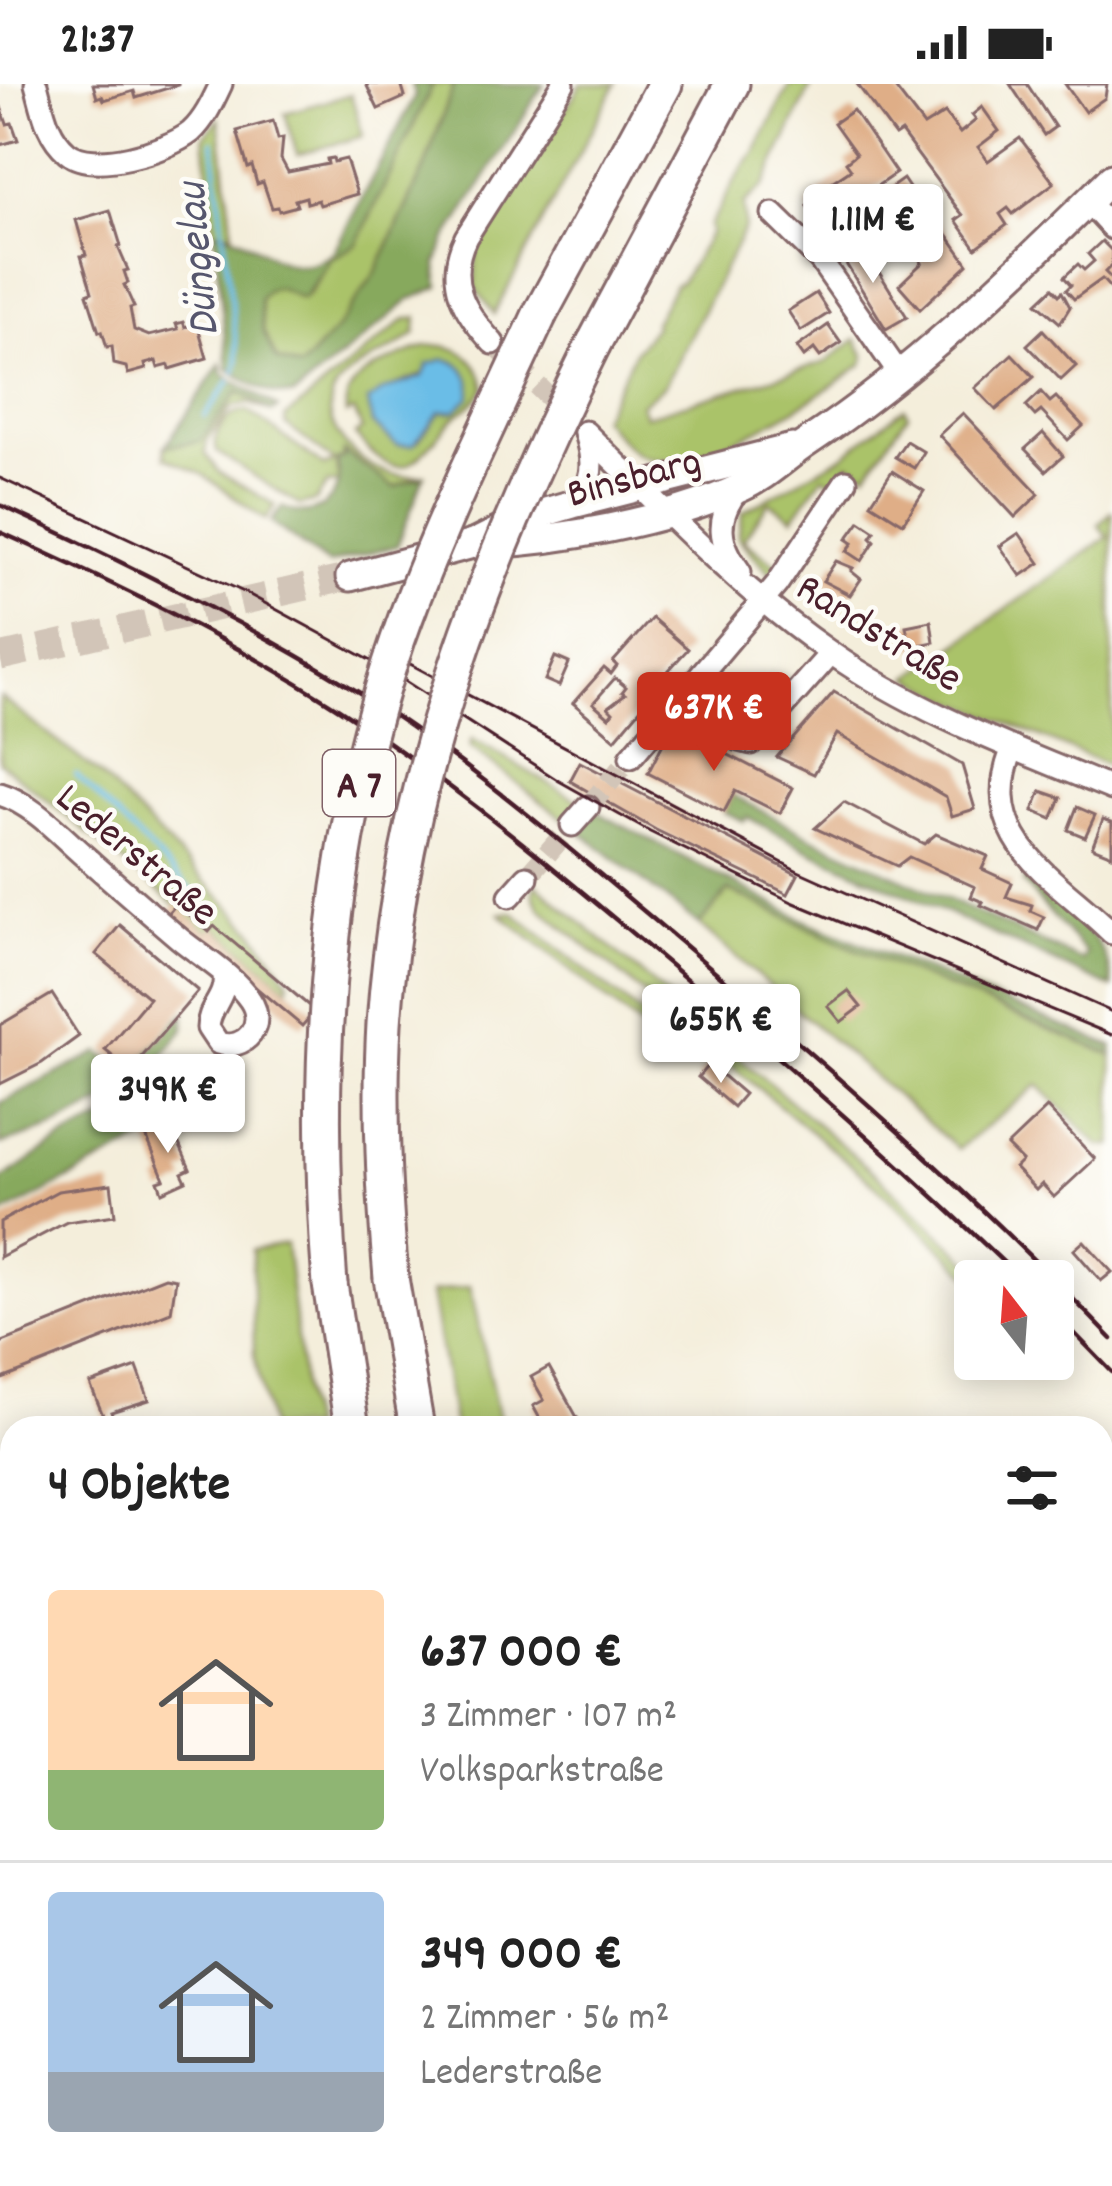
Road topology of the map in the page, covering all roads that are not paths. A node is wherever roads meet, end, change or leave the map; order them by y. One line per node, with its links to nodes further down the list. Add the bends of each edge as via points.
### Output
1 (36, 84): 2 (street, via 54,138 93,163 178,141 198,125)
2 (221, 84)
3 (563, 84): 10 (street, via 457,262 462,303)
4 (665, 84): 35 (highway, A 7, bridge, via 540,314 413,598 361,775 327,976 321,1095 330,1284)
5 (732, 84): 36 (highway, A 7, bridge, via 533,466 481,590 415,808 385,1024 384,1191)
6 (1112, 178): 7 (main road, Binsbarg)
7 (1088, 202): 9 (street); 11 (main road, Binsbarg)
8 (773, 214): 11 (street, via 820,260)
9 (1112, 228)
10 (493, 343)
11 (900, 375): 12 (main road, Binsbarg)
12 (802, 446): 14 (main road, Binsbarg); 15 (main road, Binsbarg)
13 (846, 482): 20 (street)
14 (641, 487): 16 (main road, Binsbarg); 16 (street, Randstraße, via 585,432 592,472); 17 (street, Randstraße)
15 (738, 489): 17 (main road, Binsbarg); 20 (street, via 720,532)
16 (573, 504): 18 (main road, Binsbarg)
17 (666, 512): 18 (main road, Binsbarg, via 530,543); 20 (street, Randstraße)
18 (472, 544): 19 (main road, Binsbarg)
19 (350, 577)
20 (761, 602): 21 (street, Randstraße); 22 (street)
21 (831, 653): 24 (street); 25 (street, Randstraße, via 908,700)
22 (702, 674): 23 (street); 24 (street)
23 (684, 695): 24 (street, via 742,742); 26 (street)
24 (767, 728)
25 (1013, 748): 27 (street, Randstraße); 33 (street, via 1002,796 1011,835)
26 (631, 757)
27 (1112, 789)
28 (0, 794): 34 (street, Lederstraße, via 29,808)
29 (588, 806): 30 (street)
30 (572, 825)
31 (527, 877): 32 (street)
32 (510, 896)
33 (1112, 933)
34 (224, 975): 34 (street, Lederstraße, via 224,993 207,1021 218,1043 237,1045 253,1032 256,1014)
35 (350, 1416)
36 (415, 1416)

